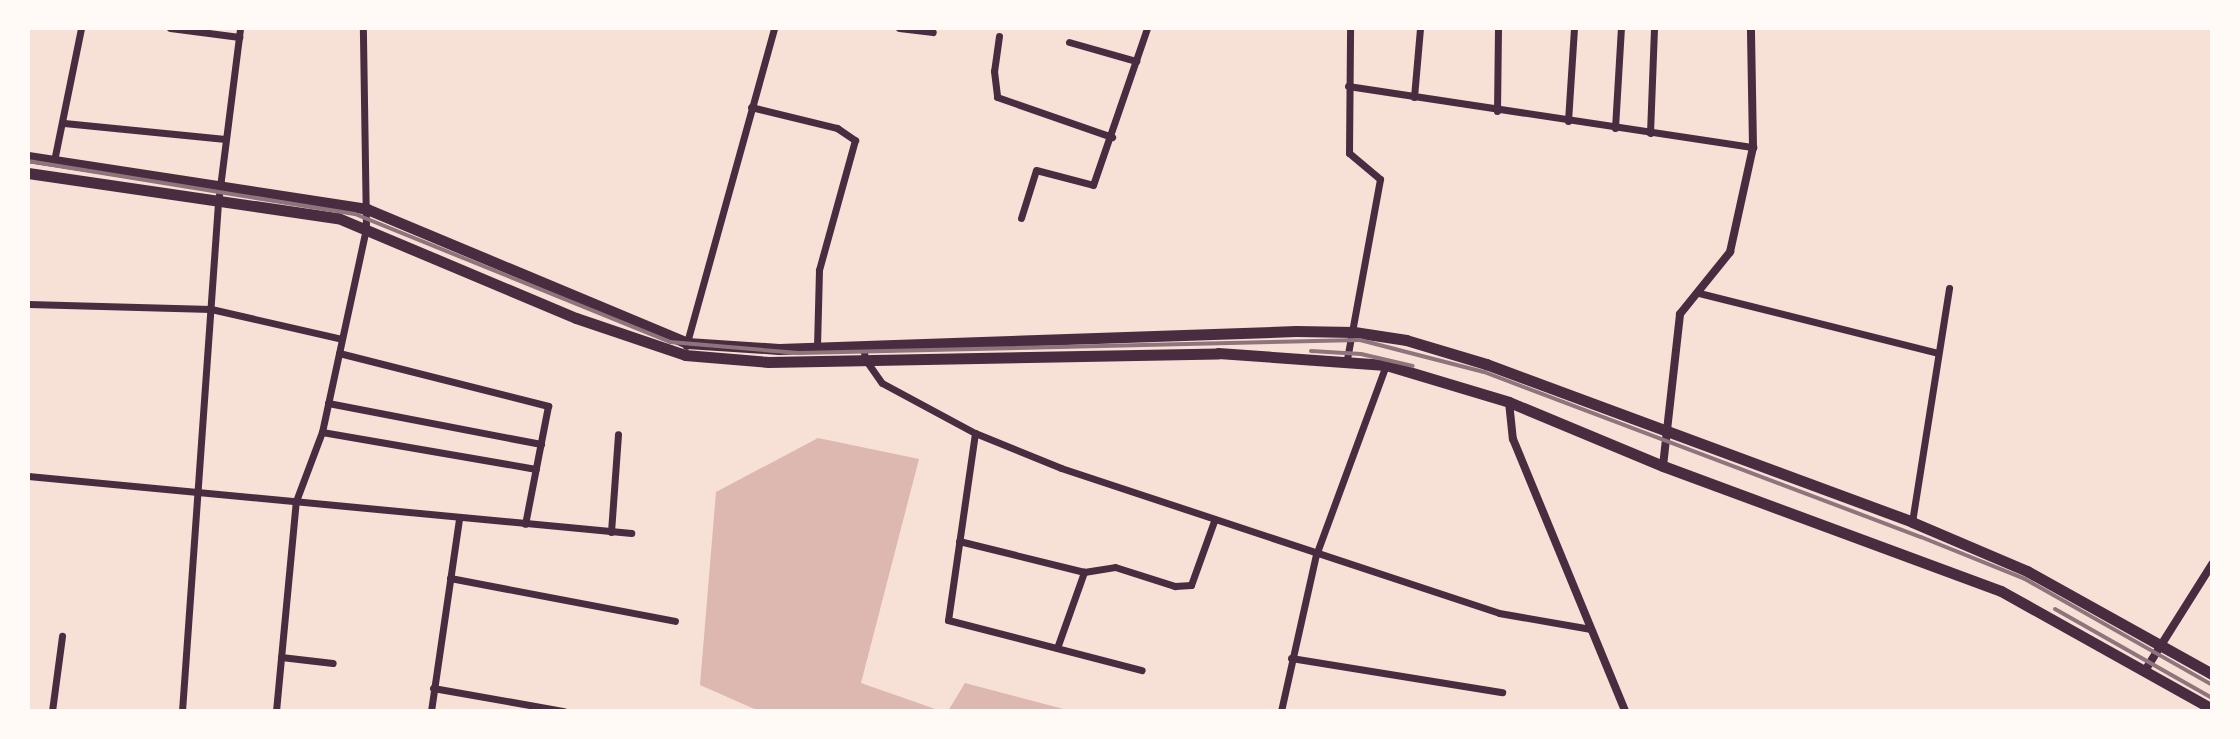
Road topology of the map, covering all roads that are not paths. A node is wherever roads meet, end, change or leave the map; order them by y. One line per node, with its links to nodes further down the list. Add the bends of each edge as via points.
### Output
1 (81, 28): 24 (street)
2 (170, 28): 14 (street)
3 (363, 28): 35 (street)
4 (774, 28): 21 (street)
5 (899, 28): 15 (street)
6 (1147, 28): 18 (street)
7 (1350, 28): 19 (street)
8 (1420, 28): 20 (street)
9 (1498, 28): 22 (street)
10 (1574, 28): 23 (street)
11 (1621, 28): 25 (street)
12 (1654, 28): 26 (street)
13 (1751, 28): 29 (street)
14 (240, 32): 28 (street)
15 (933, 32)
16 (999, 36): 27 (street, via 997,97)
17 (1069, 42): 18 (street)
18 (1136, 61): 27 (street)
19 (1348, 86): 20 (street); 42 (street, via 1349,153 1380,179)
20 (1414, 97): 22 (street)
21 (751, 107): 45 (street, via 837,128 855,140 819,270); 46 (street)
22 (1497, 111): 23 (street)
23 (1568, 121): 25 (street)
24 (64, 123): 28 (street); 31 (street)
25 (1615, 128): 26 (street)
26 (1650, 133): 29 (street)
27 (1112, 137): 36 (street, via 1093,185 1036,170)
28 (225, 139): 33 (street)
29 (1753, 147): 39 (street, via 1730,252)
30 (28, 157): 31 (main road)
31 (54, 161): 33 (main road)
32 (28, 173): 34 (main road)
33 (222, 189): 34 (street); 35 (main road)
34 (218, 203): 37 (main road, via 338,218); 41 (street)
35 (367, 209): 37 (street); 46 (main road)
36 (1021, 218)
37 (366, 228): 43 (street); 46 (main road, via 576,318)
38 (1949, 288): 48 (street)
39 (1699, 293): 48 (street); 55 (street, via 1680,314)
40 (28, 304): 41 (street)
41 (211, 309): 43 (street); 62 (street)
42 (1354, 332): 44 (main road); 50 (street); 55 (main road, via 1406,340 1486,364)
43 (342, 339): 47 (street)
44 (863, 343): 45 (main road); 49 (street)
45 (817, 347): 46 (main road)
46 (686, 349): 49 (main road, via 769,362)
47 (339, 353): 53 (street); 58 (street, via 548,406)
48 (1938, 353): 66 (street)
49 (865, 359): 50 (main road, via 1218,353); 56 (street, via 882,383)
50 (1347, 359): 51 (main road)
51 (1386, 365): 52 (main road); 71 (street)
52 (1509, 402): 59 (main road); 76 (street, via 1513,439)
53 (328, 403): 54 (street); 58 (street)
54 (322, 432): 60 (street); 63 (street)
55 (1665, 432): 59 (street); 66 (main road)
56 (975, 433): 65 (street); 70 (street)
57 (618, 434): 68 (street)
58 (541, 444): 60 (street)
59 (1663, 466): 83 (main road, via 2001,591)
60 (536, 469): 67 (street)
61 (28, 476): 62 (street)
62 (198, 489): 63 (street); 91 (street)
63 (296, 501): 64 (street); 80 (street)
64 (459, 518): 67 (street); 74 (street)
65 (1214, 521): 71 (street); 73 (street, via 1191,585 1175,586 1115,567)
66 (1912, 522): 78 (main road, via 2027,571)
67 (525, 524): 68 (street)
68 (611, 532): 69 (street)
69 (631, 533)
70 (959, 541): 73 (street); 79 (street, via 948,620)
71 (1316, 555): 76 (street, via 1499,613); 81 (street)
72 (2212, 564): 78 (street)
73 (1084, 572): 79 (street)
74 (450, 578): 75 (street); 86 (street)
75 (675, 621)
76 (1591, 629): 96 (street)
77 (62, 636): 90 (street)
78 (2160, 642): 83 (street); 85 (main road)
79 (1057, 648): 84 (street)
80 (281, 657): 82 (street); 92 (street)
81 (1291, 658): 87 (street); 95 (street)
82 (333, 663)
83 (2146, 669): 89 (main road)
84 (1142, 670)
85 (2212, 674)
86 (433, 688): 88 (street); 93 (street)
87 (1502, 692)
88 (522, 707): 94 (street)
89 (2212, 709)
90 (52, 711)
91 (182, 711)
92 (276, 711)
93 (431, 711)
94 (564, 711)
95 (1281, 711)
96 (1625, 711)

